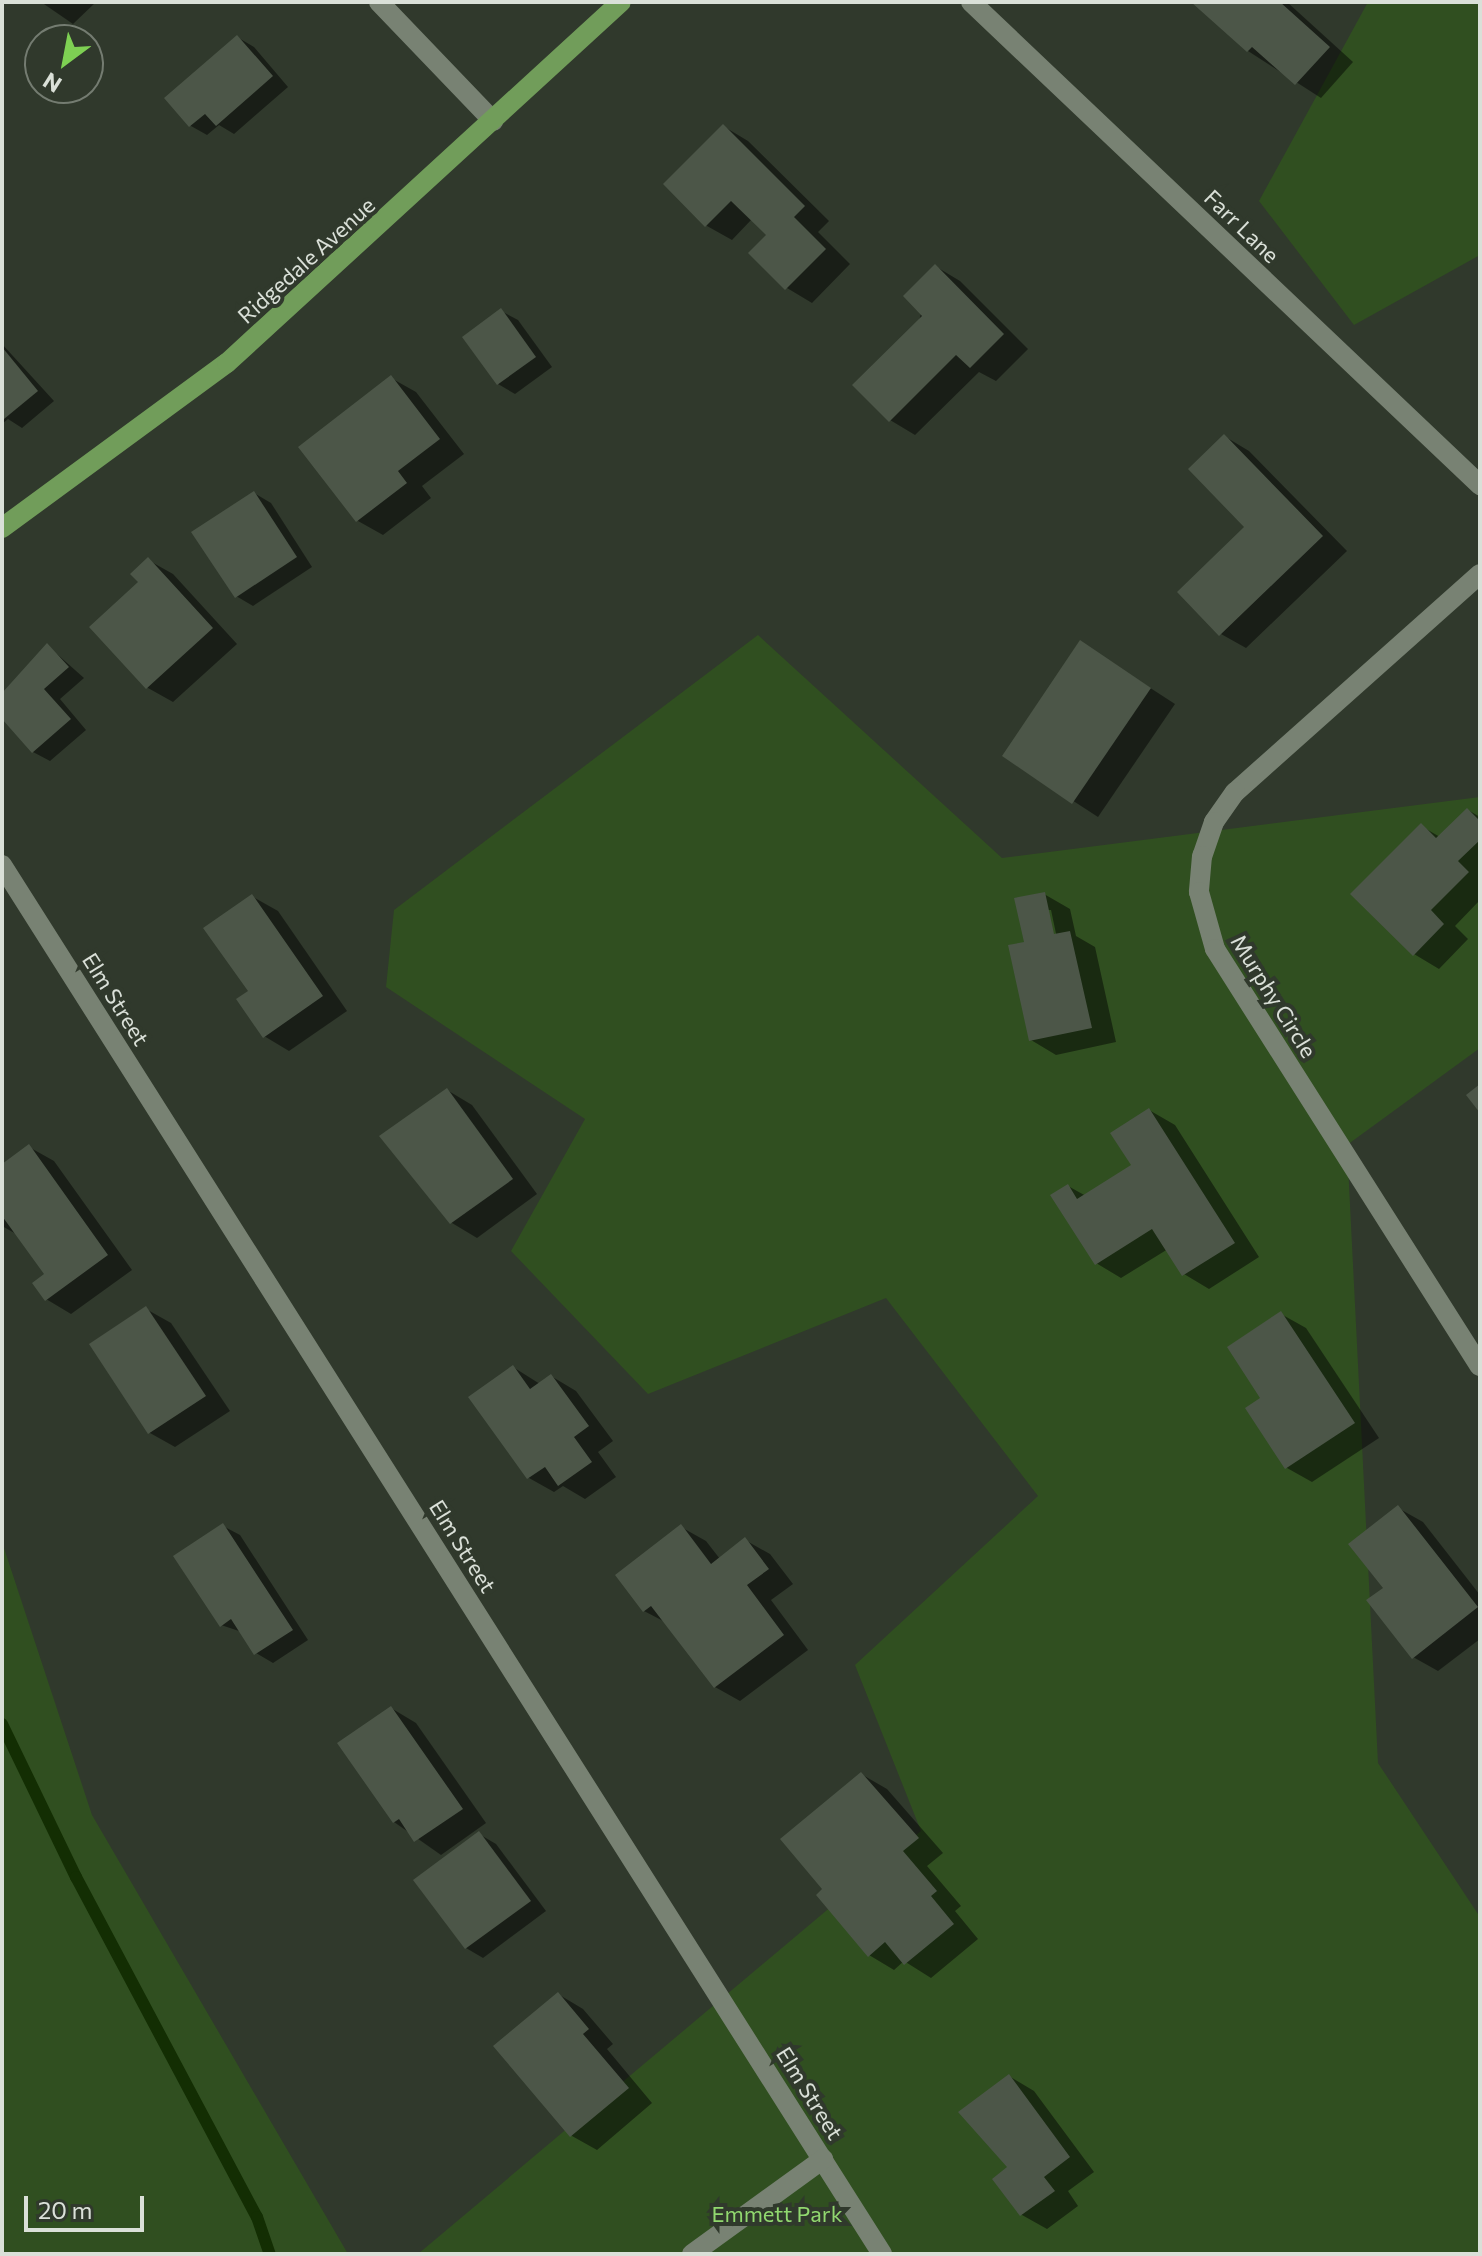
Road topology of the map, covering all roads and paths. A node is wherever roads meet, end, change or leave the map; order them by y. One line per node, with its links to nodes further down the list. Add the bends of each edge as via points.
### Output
1 (379, 2): 4 (street)
2 (621, 2): 4 (main road, Ridgedale Avenue)
3 (971, 2): 5 (street, Farr Lane)
4 (493, 121): 6 (main road, Ridgedale Avenue, via 227,363)
5 (1480, 485)
6 (2, 528)
7 (1480, 574): 9 (street, Murphy Circle, via 1235,792 1214,822 1202,856 1199,892 1215,949)
8 (2, 865): 10 (street, Elm Street)
9 (1480, 1366)
10 (823, 2159): 11 (street); 12 (street, Elm Street)
11 (692, 2254)
12 (882, 2254)

